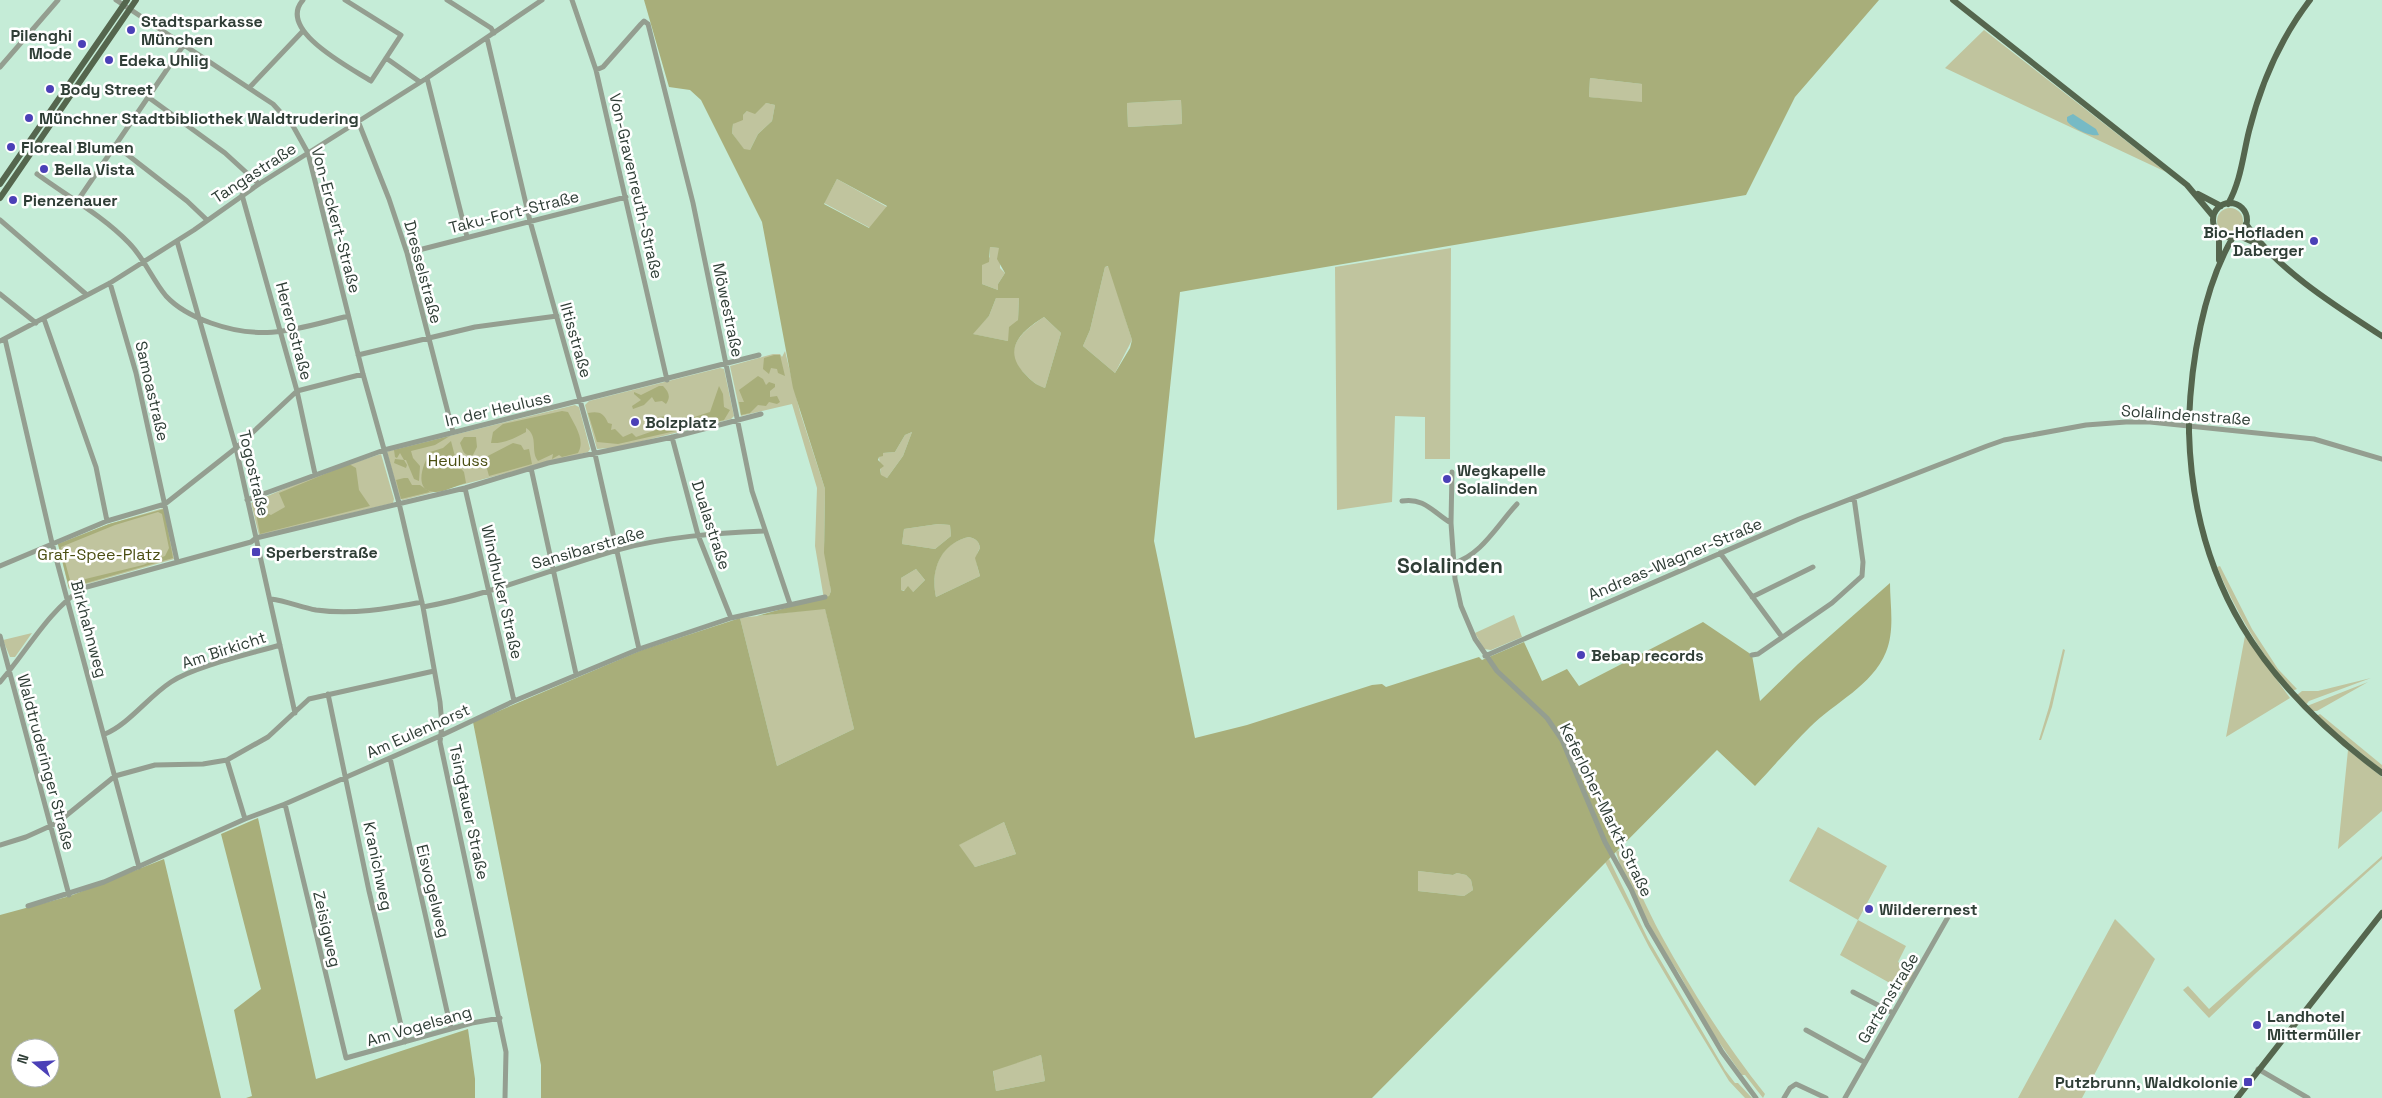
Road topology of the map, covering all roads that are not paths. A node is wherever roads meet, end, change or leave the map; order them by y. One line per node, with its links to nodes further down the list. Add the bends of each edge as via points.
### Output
1 (58, 0): 18 (street)
2 (116, 0): 11 (street, Von-Erckert-Straße)
3 (136, 0): 12 (main road)
4 (345, 0): 17 (street, via 401,35)
5 (447, 0): 14 (street)
6 (542, 0): 14 (street, Tangastraße)
7 (572, 0): 19 (street, Von-Gravenreuth-Straße)
8 (1953, 0): 31 (main road)
9 (2310, 0): 30 (main road, via 2286,36 2268,73 2252,120)
10 (300, 1): 13 (street, via 297,18)
11 (125, 3): 12 (street, Von-Erckert-Straße); 28 (main road)
12 (129, 10): 16 (street, Von-Erckert-Straße); 34 (main road)
13 (302, 32): 17 (street, via 371,81); 22 (street)
14 (494, 33): 15 (street, Tangastraße)
15 (486, 38): 20 (street, Tangastraße); 42 (street, Iltisstraße)
16 (183, 46): 22 (street, Von-Erckert-Straße); 23 (street)
17 (386, 58): 21 (street)
18 (0, 67)
19 (596, 70): 33 (street, Von-Gravenreuth-Straße); 66 (street, Möwestraße, via 603,67 644,22 650,29 693,203)
20 (427, 78): 21 (street, Tangastraße); 46 (street)
21 (420, 82): 24 (street, Tangastraße)
22 (250, 88): 26 (street, Von-Erckert-Straße, via 285,115)
23 (148, 97): 25 (street); 29 (street, via 224,153)
24 (358, 121): 26 (street, Tangastraße); 49 (street, Dresselstraße)
25 (116, 145): 35 (street); 41 (street)
26 (308, 153): 29 (street, Tangastraße); 55 (street, Von-Erckert-Straße)
27 (37, 174): 35 (street)
28 (0, 184)
29 (259, 184): 32 (street, Tangastraße)
30 (2236, 188): 36 (main road); 37 (main road)
31 (2194, 192): 38 (main road); 39 (main road)
32 (242, 195): 41 (street, Tangastraße); 60 (street, Hererostraße)
33 (626, 197): 42 (street, Taku-Fort-Straße); 68 (street, Von-Gravenreuth-Straße)
34 (0, 198)
35 (76, 202): 51 (street, via 129,243)
36 (2228, 204): 37 (main road); 38 (main road)
37 (2237, 205): 43 (main road, via 2245,213)
38 (2221, 206): 39 (main road)
39 (2213, 216): 44 (main road, via 2214,228)
40 (0, 220): 54 (street)
41 (207, 220): 47 (street, Tangastraße)
42 (530, 221): 46 (street, Taku-Fort-Straße); 56 (street, Iltisstraße)
43 (2246, 224): 45 (main road); 48 (main road)
44 (2219, 234): 45 (main road); 50 (main road)
45 (2235, 236): 48 (main road); 50 (main road)
46 (467, 237): 49 (street, Taku-Fort-Straße)
47 (177, 241): 51 (street, Tangastraße); 58 (street, Togostraße)
48 (2261, 245): 61 (main road, via 2328,299)
49 (407, 253): 62 (street, Dresselstraße)
50 (2219, 262): 128 (main road, bridge, via 2197,347 2189,421 2193,480 2202,530 2220,582 2242,626 2268,666 2328,730)
51 (143, 263): 52 (street, Tangastraße); 58 (street, via 166,296)
52 (110, 283): 54 (street, Tangastraße); 88 (street, Samoastraße, via 136,373)
53 (0, 294): 59 (street)
54 (88, 295): 57 (street, Tangastraße)
55 (348, 316): 60 (street); 64 (street, Von-Erckert-Straße)
56 (557, 316): 62 (street, via 475,327); 70 (street, Iltisstraße)
57 (44, 319): 59 (street, Tangastraße); 90 (street, via 96,468)
58 (200, 319): 60 (street, via 243,332); 75 (street, Togostraße)
59 (36, 323): 63 (street, Tangastraße)
60 (281, 333): 69 (street, Hererostraße)
61 (2382, 336)
62 (428, 339): 64 (street); 73 (street, Dresselstraße)
63 (3, 340): 95 (street, Birkhahnweg)
64 (358, 355): 67 (street, Von-Erckert-Straße)
65 (759, 355): 66 (street, In der Heuluss)
66 (727, 365): 68 (street, In der Heuluss); 72 (street, Möwestraße)
67 (363, 374): 69 (street); 76 (street, Von-Erckert-Straße)
68 (667, 380): 70 (street, In der Heuluss)
69 (297, 391): 75 (street); 81 (street, Hererostraße)
70 (581, 401): 73 (street, In der Heuluss); 77 (street, Iltisstraße)
71 (760, 414): 72 (street)
72 (738, 420): 74 (street); 92 (street, Möwestraße, via 752,491)
73 (452, 432): 76 (street, In der Heuluss)
74 (672, 437): 77 (street); 93 (street, Dualastraße)
75 (236, 448): 85 (street, Togostraße); 88 (street)
76 (384, 450): 81 (street, In der Heuluss); 87 (street, Von-Erckert-Straße)
77 (595, 454): 79 (street); 96 (street, Iltisstraße)
78 (2382, 459): 83 (street, Solalindenstraße, via 2305,438 2150,422 2118,422 2062,428 2004,440)
79 (531, 468): 82 (street); 102 (street)
80 (1452, 472): 91 (street, Keferloher-Markt-Straße)
81 (315, 474): 85 (street, In der Heuluss)
82 (465, 488): 87 (street); 103 (street, Windhuker Straße)
83 (1876, 490): 84 (street, Andreas-Wagner-Straße)
84 (1854, 498): 97 (street, Andreas-Wagner-Straße); 112 (street, via 1862,576 1832,603)
85 (247, 500): 94 (street, Togostraße)
86 (1402, 501): 91 (street, via 1422,502)
87 (399, 503): 94 (street); 109 (street, Tsingtauer Straße)
88 (165, 504): 90 (street); 98 (street)
89 (1517, 504): 99 (street, via 1474,553)
90 (107, 521): 95 (street)
91 (1451, 523): 99 (street, Keferloher-Markt-Straße)
92 (764, 531): 93 (street, Sansibarstraße); 108 (street, Möwestraße)
93 (698, 535): 96 (street, Sansibarstraße); 110 (street, Dualastraße)
94 (256, 538): 98 (street); 107 (street, Togostraße)
95 (52, 543): 100 (street); 106 (street, Birkhahnweg)
96 (618, 550): 102 (street, Sansibarstraße); 114 (street, Iltisstraße)
97 (1720, 553): 105 (street); 116 (street, Andreas-Wagner-Straße)
98 (178, 561): 106 (street, via 83,588)
99 (1454, 563): 116 (street, Keferloher-Markt-Straße, via 1461,606)
100 (0, 566)
101 (1813, 567): 105 (street)
102 (555, 570): 103 (street, Sansibarstraße); 119 (street)
103 (490, 592): 109 (street, Sansibarstraße); 122 (street, Windhuker Straße)
104 (825, 597): 108 (street, Am Eulenhorst)
105 (1752, 597): 112 (street)
106 (68, 598): 117 (street, via 39,630); 124 (street, Birkhahnweg)
107 (270, 599): 109 (street, Sansibarstraße, via 342,612); 113 (street, Togostraße)
108 (790, 604): 110 (street, Am Eulenhorst)
109 (422, 605): 118 (street, Tsingtauer Straße)
110 (731, 618): 114 (street, Am Eulenhorst)
111 (0, 636): 117 (street, Waldtruderinger Straße)
112 (1782, 637): 115 (street)
113 (280, 645): 123 (street, Togostraße); 124 (street, Am Birkicht, via 178,677 118,729)
114 (639, 649): 119 (street, Am Eulenhorst)
115 (1752, 655)
116 (1485, 656): 150 (street, Keferloher-Markt-Straße, via 1506,681 1547,718 1562,740 1605,842 1647,925 1722,1052)
117 (10, 671): 120 (street); 133 (street, Waldtruderinger Straße)
118 (434, 671): 121 (street); 125 (street, Tsingtauer Straße, via 442,725)
119 (576, 674): 122 (street, Am Eulenhorst)
120 (0, 682)
121 (328, 694): 123 (street, via 309,699); 130 (street, Kranichweg)
122 (514, 701): 125 (street, Am Eulenhorst)
123 (295, 714): 127 (street, via 268,737)
124 (106, 734): 129 (street, Birkhahnweg)
125 (440, 736): 126 (street, Am Eulenhorst); 142 (street, Tsingtauer Straße)
126 (390, 758): 130 (street, Am Eulenhorst); 143 (street, Eisvogelweg)
127 (227, 760): 129 (street, via 155,765); 132 (street)
128 (2382, 773)
129 (115, 776): 133 (street); 135 (street, Birkhahnweg)
130 (347, 777): 131 (street, Am Eulenhorst); 145 (street, Kranichweg, via 369,891)
131 (285, 804): 132 (street, Am Eulenhorst); 146 (street, Zeisigweg)
132 (245, 819): 135 (street, Am Eulenhorst)
133 (50, 827): 134 (street); 136 (street, Waldtruderinger Straße)
134 (0, 845)
135 (139, 867): 136 (street, Am Eulenhorst)
136 (68, 894): 137 (street, Am Eulenhorst)
137 (28, 906)
138 (1952, 910): 141 (street, Gartenstraße)
139 (2382, 913): 148 (main road)
140 (1853, 992): 141 (street)
141 (1893, 1013): 147 (street, Gartenstraße)
142 (500, 1018): 143 (street, Am Vogelsang); 149 (street, Tsingtauer Straße, via 506,1052)
143 (451, 1029): 145 (street, Am Vogelsang)
144 (1806, 1030): 147 (street)
145 (405, 1042): 146 (street, Am Vogelsang)
146 (346, 1058)
147 (1864, 1062): 153 (street, Gartenstraße)
148 (2258, 1069): 154 (main road); 155 (street)
149 (506, 1098)
150 (1756, 1098)
151 (1784, 1098): 152 (street, via 1796,1084)
152 (1826, 1098)
153 (1845, 1098)
154 (2237, 1098)
155 (2308, 1098)

